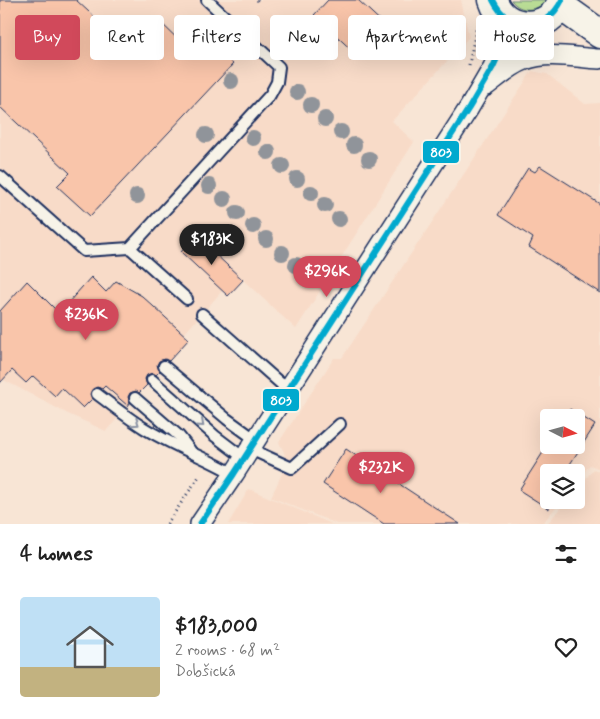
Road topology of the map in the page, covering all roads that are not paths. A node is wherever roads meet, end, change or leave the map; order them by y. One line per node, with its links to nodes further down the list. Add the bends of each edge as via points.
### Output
1 (207, 0): 11 (lane, via 279,67 277,82 270,94)
2 (562, 3): 5 (main road); 6 (main road)
3 (484, 8): 4 (main road, via 494,6)
4 (501, 15)
5 (553, 15)
6 (600, 34)
7 (600, 59): 9 (street, via 552,55 531,58 511,67)
8 (496, 60): 9 (street)
9 (480, 90): 16 (street)
10 (0, 176): 11 (lane, via 84,251)
11 (130, 248): 12 (lane)
12 (187, 299)
13 (202, 314): 16 (lane)
14 (164, 366): 20 (lane, via 227,419)
15 (152, 380): 20 (lane, one-way to 20, via 215,436)
16 (288, 390): 20 (street)
17 (97, 394): 21 (lane, one-way to 21, via 144,428)
18 (135, 398): 21 (lane, via 179,436)
19 (340, 424): 20 (lane, via 292,468)
20 (250, 449): 22 (street)
21 (192, 453): 22 (lane)
22 (234, 474): 23 (street)
23 (200, 524)

